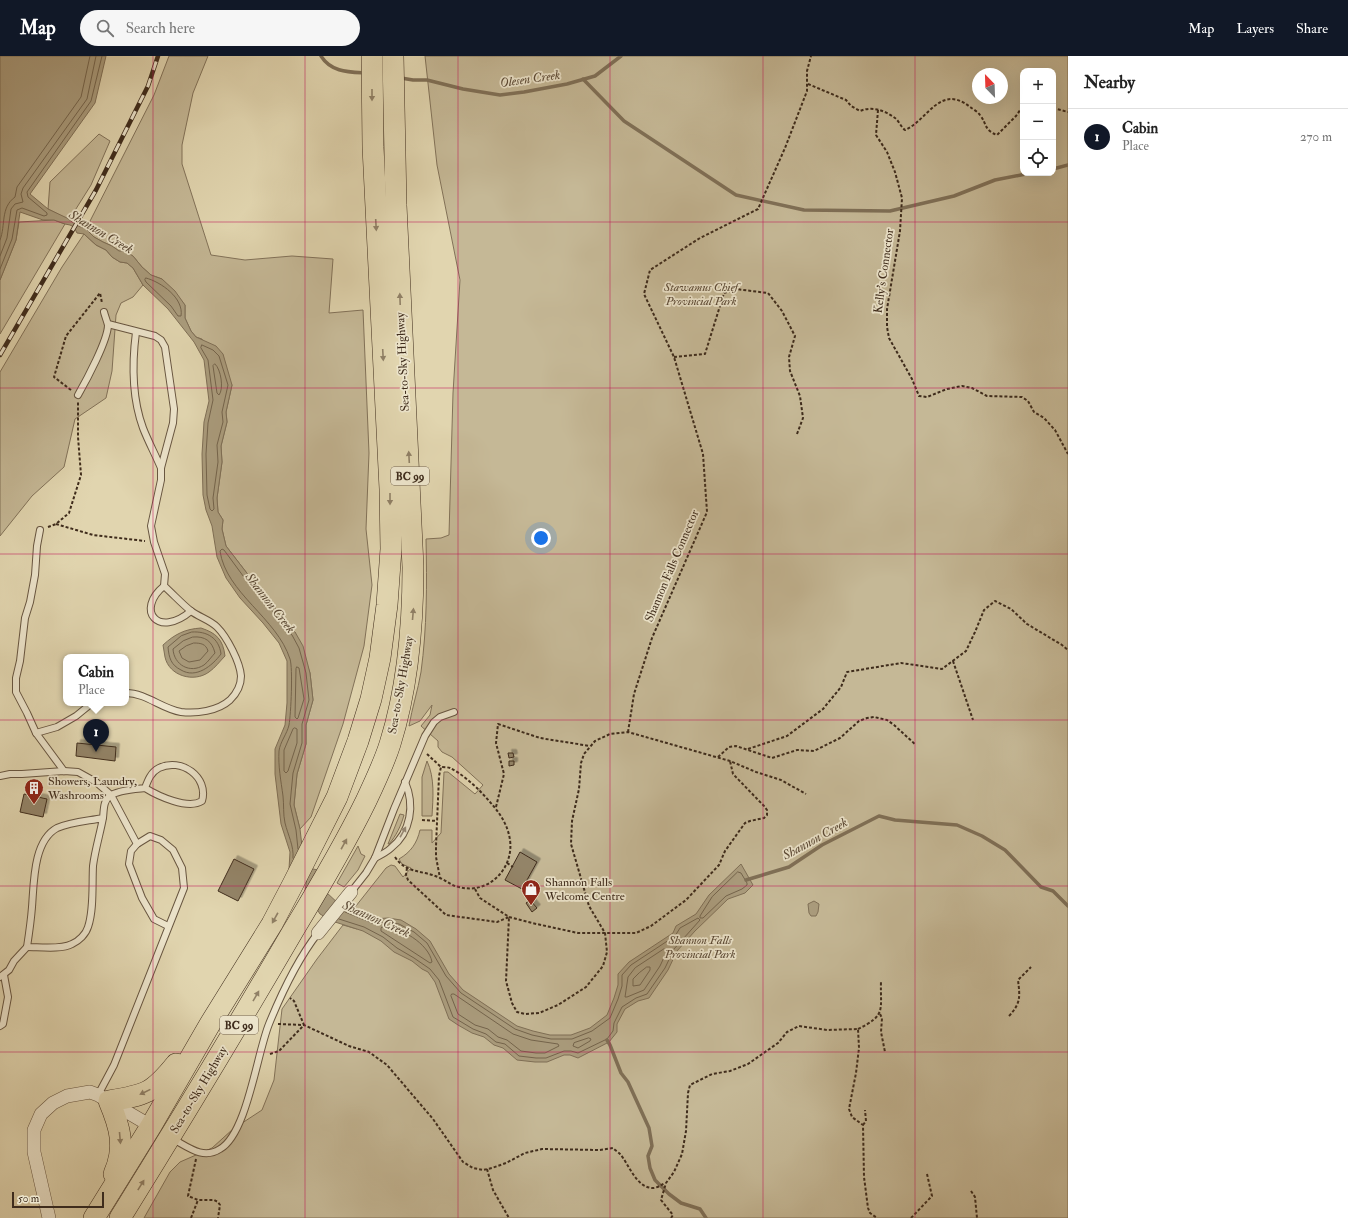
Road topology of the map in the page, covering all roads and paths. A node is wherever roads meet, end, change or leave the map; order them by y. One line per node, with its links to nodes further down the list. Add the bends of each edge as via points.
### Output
1 (372, 56): 67 (highway, Sea-to-Sky Highway / BC 99, one-way to 67, via 373,155 391,549 380,658 371,699 337,797 272,924)
2 (393, 56): 77 (highway, Sea-to-Sky Highway / BC 99, one-way to 2, via 223,1051 351,832 390,745 399,708 413,615 413,568 396,205)
3 (811, 56): 4 (path, Shannon Falls Connector, via 807,71)
4 (808, 84): 6 (path, via 846,100 860,111 870,108); 12 (path, Shannon Falls Connector, via 785,148 758,209 700,238 650,270 644,294)
5 (1056, 109): 8 (path)
6 (878, 110): 7 (path, via 896,118 905,130 912,127 937,104 956,99 980,115 991,133 997,135); 15 (path, Kelly’s Connector, via 876,135 888,152 902,198 900,231 887,309 887,327 919,396 928,396 962,386 987,396 1022,397 1028,401 1034,412 1055,430)
7 (1020, 110)
8 (1068, 112)
9 (104, 312): 10 (lane); 13 (path, via 100,293 66,336 54,377)
10 (108, 324): 11 (lane); 13 (lane, via 104,340)
11 (136, 332): 16 (lane, via 133,355 135,392 143,427); 16 (lane, via 155,336 166,347 174,408)
12 (674, 357): 14 (path, via 705,354 724,293 736,289 768,293 796,336 789,357 790,371 800,396 803,418); 28 (path, Shannon Falls Connector, via 703,454 707,512 652,638 634,694)
13 (78, 395): 17 (path, via 81,474 69,513)
14 (797, 434)
15 (1068, 454)
16 (161, 468): 19 (lane, via 161,480 151,526)
17 (56, 524): 18 (path); 19 (path, via 93,535)
18 (40, 530): 29 (lane, via 35,575 25,618 16,678 16,692)
19 (154, 542): 20 (lane, via 165,574)
20 (164, 586): 21 (lane); 21 (lane, via 152,602 151,611 157,621 163,624 171,622)
21 (191, 611): 24 (lane, via 217,627 225,637 241,676 234,696 218,708 180,712)
22 (1068, 650): 23 (path, via 1027,624 1011,609 995,601 984,610 966,651)
23 (953, 661): 27 (path); 33 (path, via 942,668 901,663 848,672 841,687 823,710 787,736)
24 (129, 694)
25 (88, 706): 29 (lane, via 57,727)
26 (454, 712): 32 (lane, via 434,722)
27 (973, 720)
28 (628, 732): 31 (path, via 610,734); 34 (path)
29 (36, 733): 37 (lane)
30 (916, 745): 33 (path, via 890,723 874,717 859,722 840,738 814,751 797,750 772,758)
31 (590, 746): 43 (path, via 540,738 498,724 496,743 504,774); 59 (path, via 580,763 571,844 589,906)
32 (420, 749): 36 (path); 39 (lane)
33 (748, 749): 34 (path, via 729,747)
34 (718, 757): 35 (path)
35 (730, 761): 42 (path, via 781,780); 59 (path, via 733,774 764,806 767,815 745,824 725,851 719,865 670,913 636,933)
36 (440, 767): 43 (path, via 449,768 472,783); 46 (path)
37 (64, 771): 38 (lane); 41 (lane, via 78,772)
38 (0, 776)
39 (405, 782): 48 (lane, one-way to 39, via 403,834 411,816 409,791); 49 (lane)
40 (145, 788): 40 (lane, via 149,777 158,768 169,765 193,772 199,778 204,794 198,804 189,805); 41 (lane)
41 (111, 794): 44 (lane, via 105,800); 47 (lane)
42 (806, 794)
43 (496, 807): 50 (path, via 510,840)
44 (103, 818): 60 (lane, via 58,828 46,838 36,866); 60 (lane, via 94,863 91,914 85,934 67,946)
45 (422, 820): 46 (path)
46 (437, 821): 53 (path, via 436,857)
47 (137, 844): 57 (lane, via 131,851 128,864 142,898 154,918); 57 (lane, via 150,836 161,840 173,850 182,868 184,888)
48 (391, 849): 49 (lane); 52 (path, via 402,866)
49 (375, 858): 55 (lane)
50 (507, 863): 51 (path); 54 (path, via 492,882)
51 (513, 867)
52 (407, 868): 53 (path); 56 (path, via 408,880 446,915 497,922)
53 (440, 878): 54 (path, via 459,888)
54 (475, 889): 56 (path, via 480,898)
55 (351, 892): 58 (street)
56 (509, 916): 59 (path, via 578,933); 59 (path, via 506,981 517,1012 525,1014 539,1013 558,1005 586,987 602,966 607,952)
57 (168, 926): 74 (lane, via 114,1065)
58 (318, 933): 64 (lane)
59 (605, 933)
60 (27, 947): 62 (lane)
61 (1031, 967): 66 (path, via 1018,980 1020,998)
62 (2, 976): 70 (lane, via 8,997 3,1024)
63 (881, 982): 65 (path)
64 (283, 993): 68 (lane); 69 (path, via 294,1001)
65 (880, 1014): 71 (path); 72 (path)
66 (1009, 1016)
67 (210, 1024): 74 (highway, one-way to 74, via 157,1086 144,1094); 77 (highway, Sea-to-Sky Highway / BC 99)
68 (269, 1024): 69 (path); 73 (lane)
69 (304, 1025): 73 (path, via 279,1051); 79 (path, via 349,1046 370,1052 387,1065 433,1119 464,1162 473,1168)
70 (0, 1026)
71 (858, 1029): 76 (path, via 857,1066 849,1109 852,1117); 81 (path, via 827,1030 799,1026 787,1032 778,1043 748,1064 712,1074 690,1085 682,1154)
72 (884, 1052)
73 (259, 1058): 78 (lane, via 247,1103 228,1144 214,1153)
74 (104, 1098): 77 (street); 84 (highway, one-way to 84, via 117,1120 121,1149 117,1167); 85 (street, via 90,1092 67,1096 40,1114 34,1130 34,1152)
75 (866, 1110): 76 (path, via 866,1121)
76 (863, 1125): 91 (path, via 864,1177 868,1208)
77 (161, 1131): 78 (lane); 84 (highway, Sea-to-Sky Highway / BC 99); 86 (highway, Sea-to-Sky Highway / BC 99, one-way to 77)
78 (198, 1152): 83 (path, via 188,1196)
79 (487, 1169): 81 (path, via 525,1153 542,1149 613,1148 620,1153 635,1178 651,1188); 89 (path, via 493,1190)
80 (927, 1174): 92 (path, via 932,1196)
81 (666, 1183): 90 (path, via 661,1200 672,1215)
82 (971, 1192): 93 (path, via 975,1197)
83 (198, 1200): 87 (path); 88 (path, via 218,1202)
84 (96, 1214)
85 (49, 1218)
86 (120, 1218)
87 (191, 1218)
88 (218, 1218)
89 (509, 1218)
90 (671, 1218)
91 (876, 1218)
92 (911, 1218)
93 (977, 1218)

